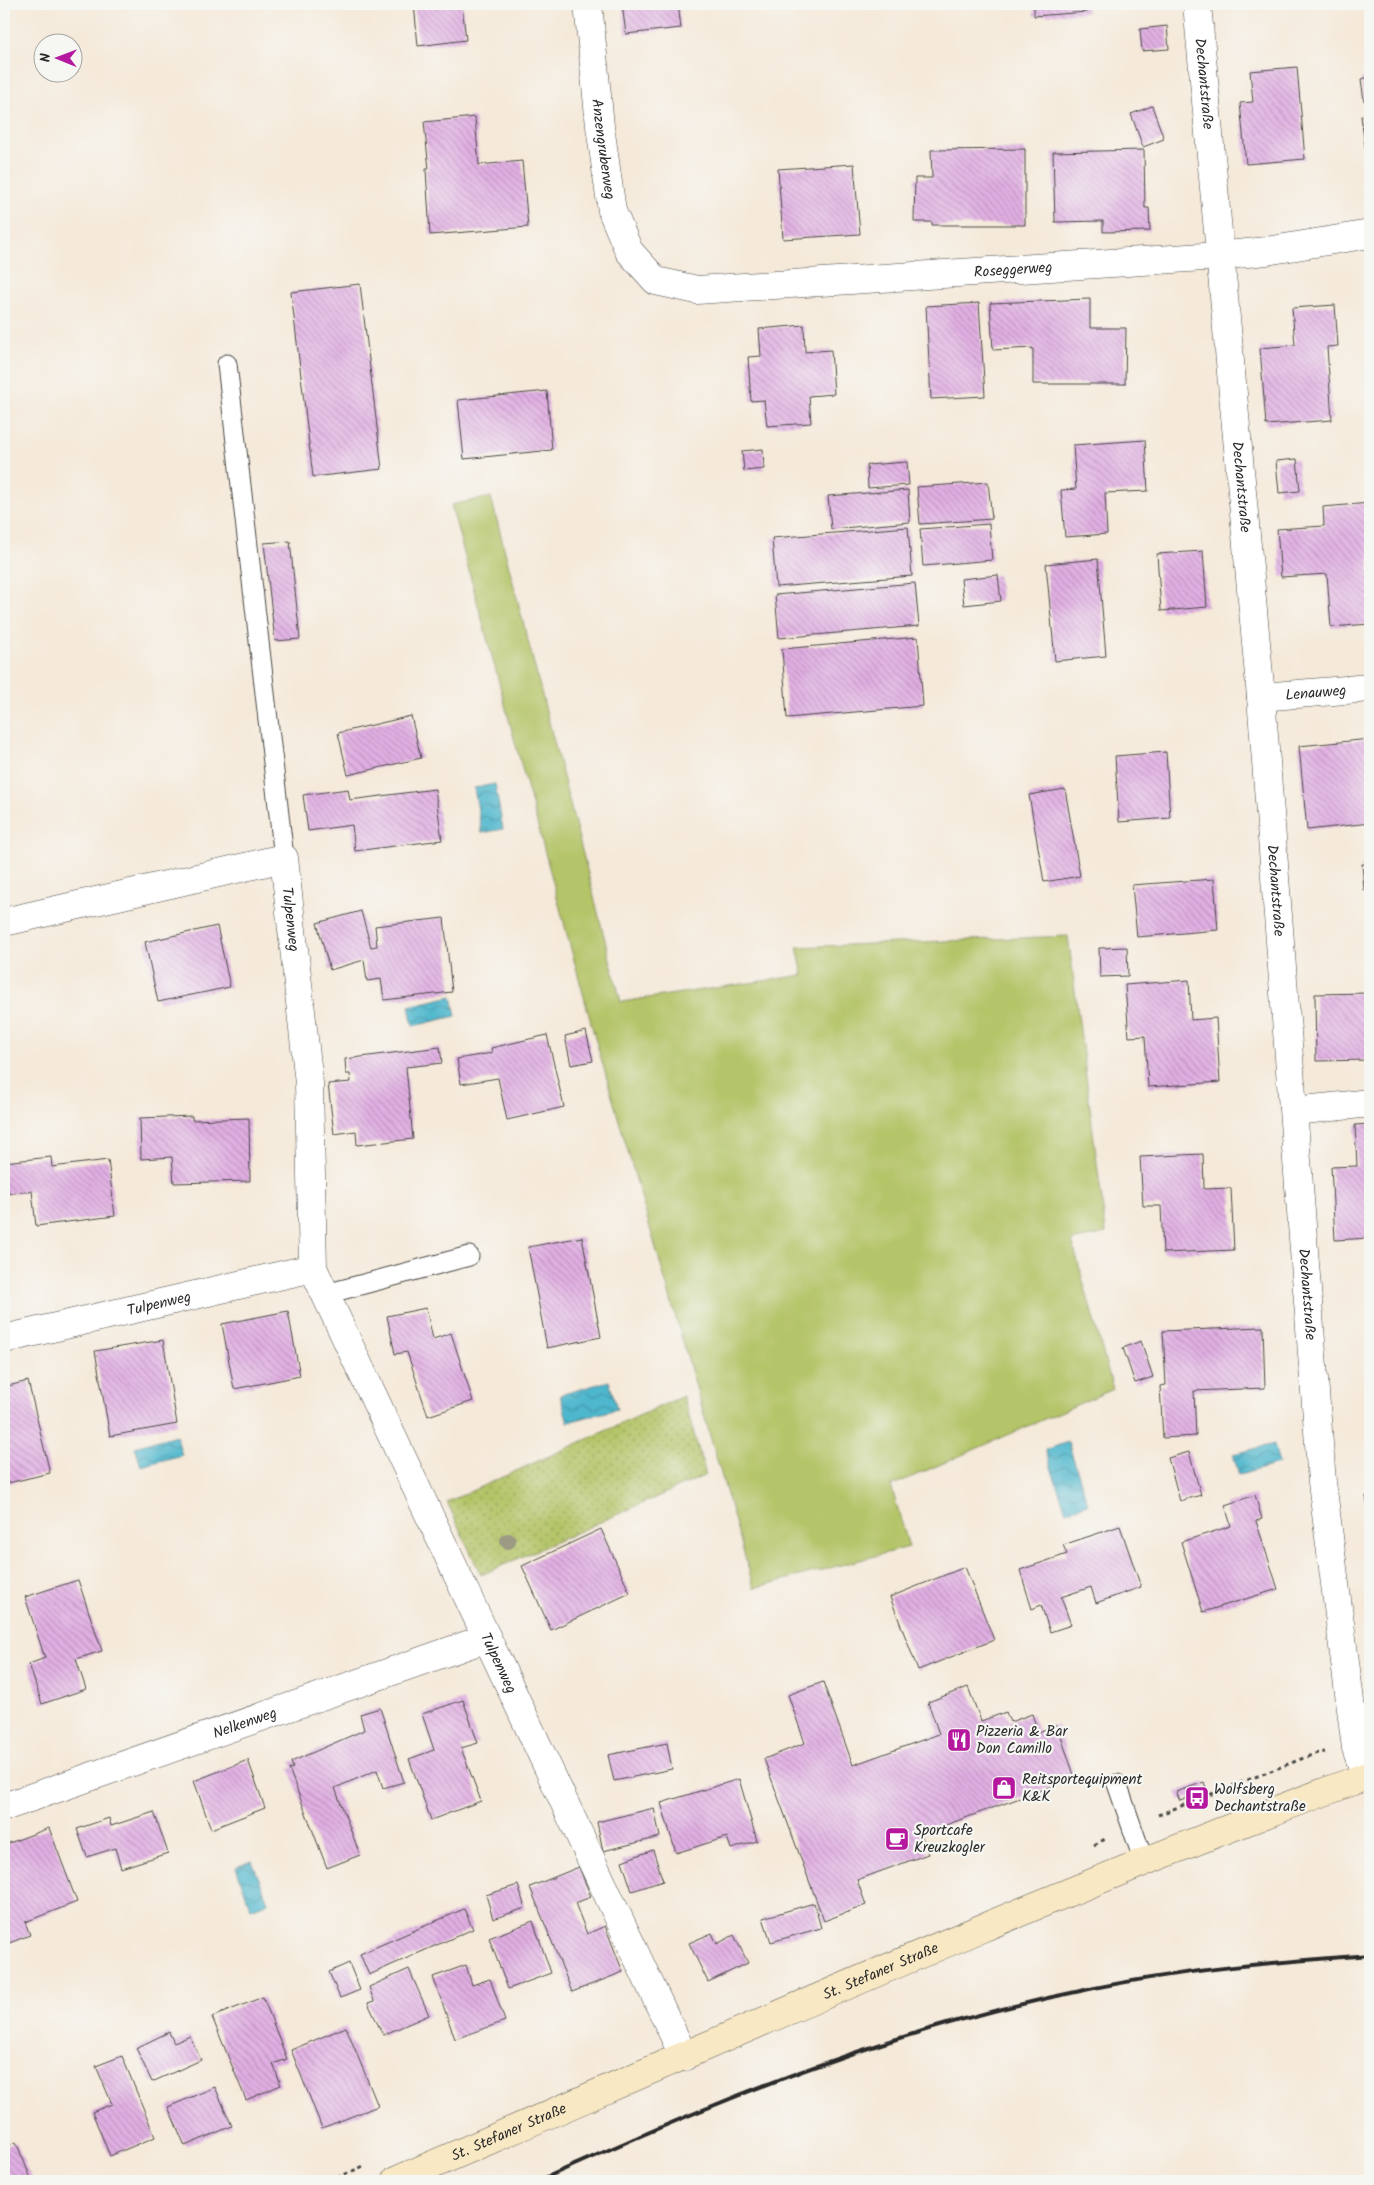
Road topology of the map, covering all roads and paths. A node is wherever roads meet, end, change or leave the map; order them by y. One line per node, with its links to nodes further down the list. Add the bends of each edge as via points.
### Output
1 (588, 4): 5 (street, Anzengruberweg, via 612,211 629,252)
2 (1197, 4): 4 (street, Dechantstraße)
3 (1370, 234): 4 (street, Roseggerweg)
4 (1219, 256): 5 (street, Roseggerweg, via 697,290); 8 (street, Dechantstraße)
5 (656, 281)
6 (227, 364): 9 (lane)
7 (1370, 688): 8 (street, Lenauweg)
8 (1261, 697): 12 (street, Dechantstraße)
9 (284, 858): 10 (street); 14 (street, Tulpenweg, via 309,1083)
10 (4, 922)
11 (1370, 1104): 12 (street)
12 (1294, 1111): 18 (street, Dechantstraße, via 1322,1482 1356,1748)
13 (469, 1256): 15 (lane)
14 (313, 1268): 15 (street, Tulpenweg); 16 (street, Tulpenweg)
15 (326, 1294): 17 (street, Tulpenweg)
16 (4, 1340)
17 (487, 1638): 20 (street, Nelkenweg); 22 (street, Tulpenweg)
18 (1368, 1775): 21 (main road, St. Stefaner Straße)
19 (1117, 1784): 21 (lane)
20 (4, 1808)
21 (1144, 1862): 22 (main road, St. Stefaner Straße)
22 (684, 2057): 23 (main road, St. Stefaner Straße)
23 (395, 2181)

